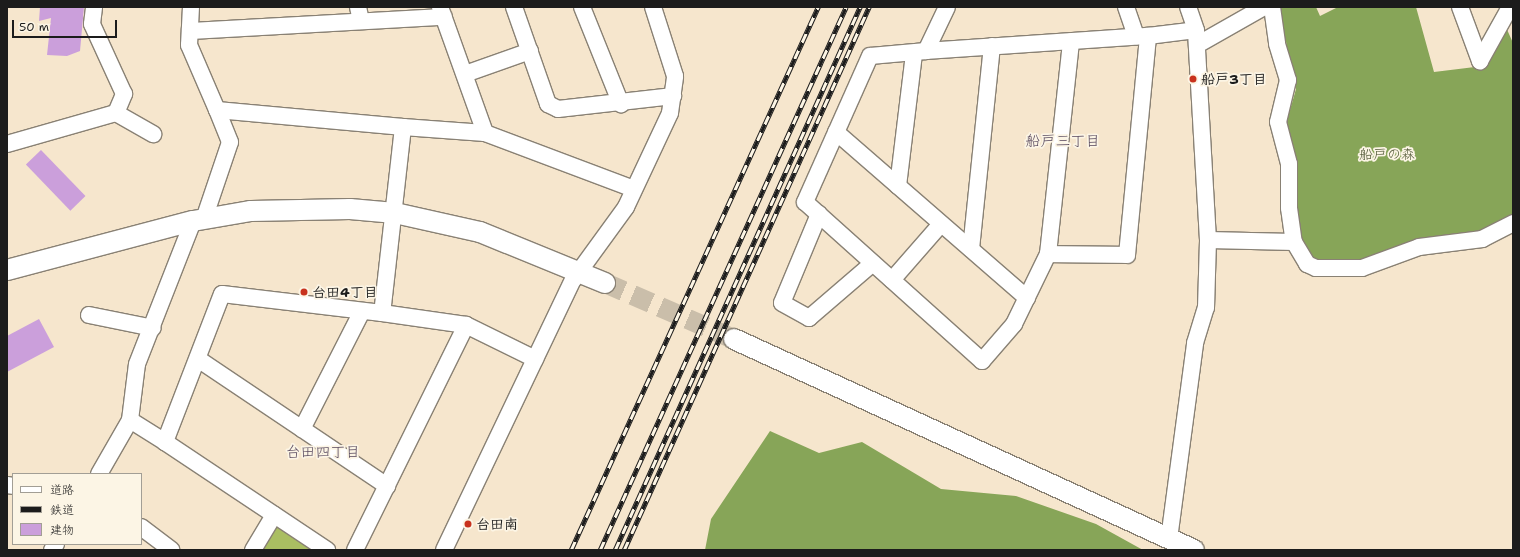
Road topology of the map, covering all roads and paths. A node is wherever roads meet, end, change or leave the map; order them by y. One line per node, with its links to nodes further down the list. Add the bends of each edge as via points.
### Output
1 (94, 7): 26 (street, via 92,24 124,94)
2 (191, 7): 15 (street)
3 (514, 7): 20 (street)
4 (582, 7): 24 (street)
5 (653, 7): 23 (street, via 675,76)
6 (948, 7): 21 (street)
7 (1126, 7): 16 (street)
8 (1188, 7): 17 (street)
9 (1264, 7): 17 (street)
10 (1272, 7): 40 (street, via 1276,44 1288,80 1278,122 1289,164 1289,208)
11 (1460, 7): 12 (street, via 1480,61)
12 (1510, 7)
13 (442, 12): 14 (street); 22 (street)
14 (359, 14): 15 (street)
15 (190, 31): 25 (street, via 189,45)
16 (1142, 36): 17 (street); 18 (street); 42 (street, via 1127,255)
17 (1197, 37): 39 (street)
18 (1071, 41): 19 (street); 42 (street)
19 (992, 46): 21 (street); 41 (street)
20 (530, 51): 22 (street); 24 (street, via 548,104 558,109)
21 (920, 52): 28 (street, via 870,56); 32 (street)
22 (465, 74): 29 (street)
23 (673, 96): 24 (street); 33 (street, via 670,113)
24 (621, 104)
25 (217, 110): 27 (street); 36 (street, via 230,142)
26 (116, 113): 30 (street); 31 (street)
27 (403, 127): 29 (street); 34 (street)
28 (836, 132): 32 (street); 35 (street, via 805,202)
29 (485, 133): 33 (street)
30 (153, 134)
31 (7, 144)
32 (898, 186): 38 (street)
33 (634, 189): 45 (street, via 626,207)
34 (395, 213): 36 (street, via 303,209 251,211); 45 (street, via 480,232); 50 (street)
35 (819, 214): 43 (street); 43 (street, via 782,303 809,318)
36 (199, 220): 44 (street); 53 (street)
37 (1513, 223): 40 (street, via 1482,239 1419,247 1362,268 1316,268 1307,264)
38 (941, 224): 41 (street); 46 (street)
39 (1208, 240): 40 (street); 64 (street, via 1206,308 1195,343)
40 (1294, 242)
41 (971, 249): 48 (street)
42 (1048, 254): 48 (street)
43 (873, 263): 46 (street)
44 (7, 270)
45 (579, 272): 47 (street); 56 (street)
46 (892, 280): 48 (street, via 982,361 1014,324)
47 (605, 283)
48 (1027, 298)
49 (362, 311): 50 (street); 55 (street, via 222,294); 58 (street)
50 (382, 313): 52 (street)
51 (89, 315): 53 (street)
52 (466, 325): 56 (street); 61 (street)
53 (153, 328): 57 (street, via 137,364)
54 (734, 339): 64 (street)
55 (198, 359): 58 (street); 59 (street)
56 (535, 359): 69 (street)
57 (130, 420): 59 (street); 60 (street)
58 (302, 430): 61 (street)
59 (166, 442): 62 (street)
60 (100, 473)
61 (387, 486): 68 (street)
62 (274, 515): 66 (street); 67 (street)
63 (142, 529): 65 (street)
64 (1169, 539): 70 (street)
65 (171, 550)
66 (253, 550)
67 (327, 550)
68 (355, 550)
69 (444, 550)
70 (1194, 550)

